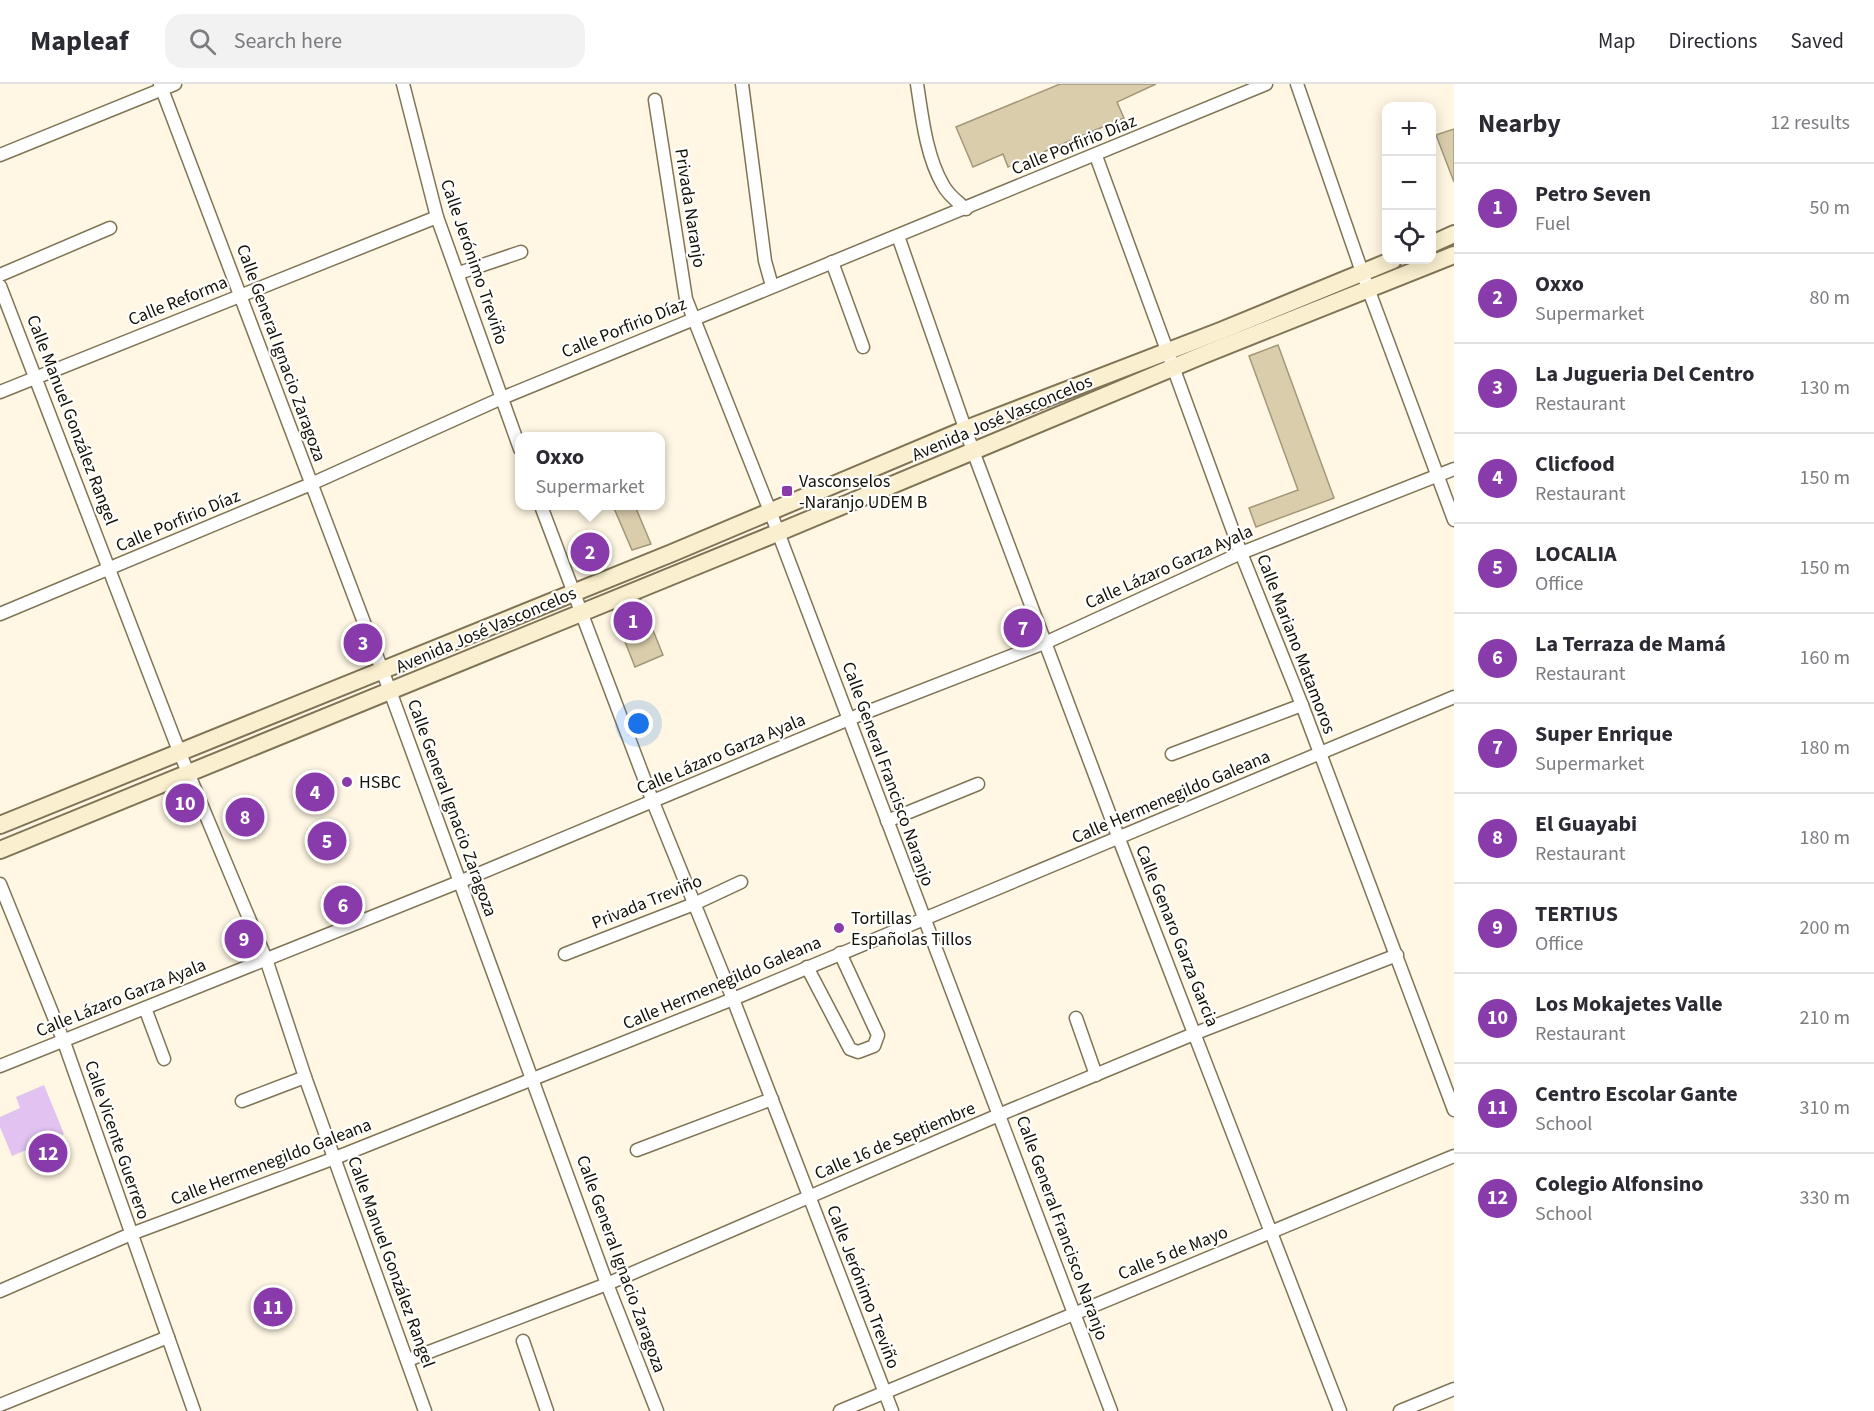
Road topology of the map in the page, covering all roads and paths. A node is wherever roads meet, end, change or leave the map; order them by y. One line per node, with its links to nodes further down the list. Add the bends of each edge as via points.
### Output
1 (175, 84): 7 (street)
2 (403, 84): 12 (street, Calle Jerónimo Treviño)
3 (742, 84): 25 (street, via 765,261)
4 (917, 84): 11 (street, via 938,175 947,191)
5 (1266, 84): 10 (street, Calle Porfirio Díaz)
6 (1297, 84): 21 (street)
7 (161, 86): 9 (street); 27 (street, Calle General Ignacio Zaragoza)
8 (655, 100): 28 (street, Privada Naranjo, via 686,299)
9 (0, 155)
10 (1096, 156): 11 (street, Calle Porfirio Díaz); 30 (street, Calle Mariano Matamoros)
11 (966, 208): 15 (street, Calle Porfirio Díaz)
12 (437, 217): 22 (street, Calle Jerónimo Treviño); 27 (street, Calle Reforma)
13 (111, 228): 23 (street)
14 (1454, 234): 16 (main road)
15 (898, 236): 19 (street, Calle Porfirio Díaz); 34 (street, Calle Genaro Garza Garcia)
16 (1436, 242)
17 (521, 252): 22 (street)
18 (1454, 255): 26 (main road, Avenida José Vasconcelos)
19 (832, 262): 25 (street, Calle Porfirio Díaz); 29 (street)
20 (1383, 264): 21 (main road, Avenida José Vasconcelos)
21 (1362, 272): 26 (street); 30 (main road, Avenida José Vasconcelos)
22 (459, 273): 33 (street, Calle Jerónimo Treviño)
23 (0, 275)
24 (0, 286): 31 (street, Calle Manuel González Rangel)
25 (772, 286): 28 (street, Calle Porfirio Díaz)
26 (1369, 290): 30 (main road, Avenida José Vasconcelos); 38 (street)
27 (241, 295): 31 (street, Calle Reforma); 39 (street, Calle General Ignacio Zaragoza)
28 (695, 319): 33 (street, Calle Porfirio Díaz); 41 (street, Calle General Francisco Naranjo)
29 (862, 347)
30 (1169, 360): 34 (main road, Avenida José Vasconcelos); 36 (main road, Avenida José Vasconcelos); 44 (street, Calle Mariano Matamoros)
31 (36, 377): 32 (street, Calle Reforma); 45 (street, Calle Manuel González Rangel)
32 (0, 392)
33 (502, 398): 35 (street, Calle Jerónimo Treviño); 39 (street, Calle Porfirio Díaz)
34 (966, 429): 36 (street, Calle Genaro Garza Garcia); 41 (main road, Avenida José Vasconcelos)
35 (515, 437)
36 (973, 451): 43 (main road, Avenida José Vasconcelos); 49 (street, Calle Genaro Garza Garcia)
37 (1454, 469): 38 (street, Calle Lázaro Garza Ayala)
38 (1436, 476): 42 (street); 44 (street, Calle Lázaro Garza Ayala)
39 (311, 484): 45 (street, Calle Porfirio Díaz); 50 (street, Calle General Ignacio Zaragoza)
40 (543, 510): 46 (street, Calle Jerónimo Treviño)
41 (770, 511): 43 (street, Calle General Francisco Naranjo); 46 (main road, Avenida José Vasconcelos)
42 (1454, 520)
43 (777, 533): 47 (main road, Avenida José Vasconcelos); 54 (street, Calle General Francisco Naranjo)
44 (1241, 553): 49 (street, Calle Lázaro Garza Ayala); 53 (street, Calle Mariano Matamoros)
45 (110, 569): 48 (street, Calle Porfirio Díaz); 55 (street, Calle Manuel González Rangel)
46 (574, 592): 47 (street, Calle Jerónimo Treviño); 50 (main road, Avenida José Vasconcelos)
47 (581, 612): 51 (main road, Avenida José Vasconcelos); 60 (street, Calle Jerónimo Treviño)
48 (0, 614)
49 (1047, 642): 54 (street, Calle Lázaro Garza Ayala); 63 (street, Calle Genaro Garza Garcia)
50 (382, 670): 51 (street, Calle General Ignacio Zaragoza); 55 (main road, Avenida José Vasconcelos)
51 (390, 691): 58 (main road, Avenida José Vasconcelos); 65 (street, Calle General Ignacio Zaragoza)
52 (1454, 697): 57 (street, Calle Hermenegildo Galeana)
53 (1302, 705): 56 (street); 57 (street, Calle Mariano Matamoros)
54 (849, 719): 60 (street, Calle Lázaro Garza Ayala); 61 (street, Calle General Francisco Naranjo)
55 (179, 751): 58 (street, Calle Manuel González Rangel); 62 (main road, Avenida José Vasconcelos)
56 (1172, 754)
57 (1319, 755): 63 (street, Calle Hermenegildo Galeana); 72 (street, Calle Mariano Matamoros)
58 (189, 772): 64 (main road, Avenida José Vasconcelos); 73 (street, Calle Manuel González Rangel)
59 (978, 784): 61 (street)
60 (653, 802): 65 (street, Calle Lázaro Garza Ayala); 68 (street, Calle Jerónimo Treviño)
61 (887, 820): 69 (street, Calle General Francisco Naranjo)
62 (0, 825)
63 (1119, 839): 69 (street, Calle Hermenegildo Galeana); 78 (street, Calle Genaro Garza Garcia)
64 (0, 850)
65 (459, 882): 73 (street, Calle Lázaro Garza Ayala); 84 (street, Calle General Ignacio Zaragoza)
66 (741, 882): 68 (street, Privada Treviño)
67 (0, 884): 79 (street, Calle Vicente Guerrero)
68 (694, 904): 71 (street, Privada Treviño); 75 (street, Calle Jerónimo Treviño)
69 (923, 919): 70 (street, Calle Hermenegildo Galeana); 88 (street, Calle General Francisco Naranjo)
70 (840, 953): 74 (street, Calle Hermenegildo Galeana); 74 (street, via 878,1035 874,1046 858,1052 850,1049)
71 (566, 954)
72 (1396, 956): 78 (street, Calle 16 de Septiembre); 87 (street, Calle Mariano Matamoros)
73 (266, 959): 76 (street, Calle Lázaro Garza Ayala); 83 (street, Calle Manuel González Rangel)
74 (807, 967): 75 (street, Calle Hermenegildo Galeana)
75 (733, 999): 84 (street, Calle Hermenegildo Galeana); 85 (street, Calle Jerónimo Treviño)
76 (145, 1008): 79 (street, Calle Lázaro Garza Ayala); 80 (street)
77 (1076, 1018): 82 (street)
78 (1196, 1033): 82 (street, Calle 16 de Septiembre); 93 (street, Calle Genaro Garza Garcia)
79 (64, 1042): 81 (street, Calle Lázaro Garza Ayala); 94 (street, Calle Vicente Guerrero)
80 (164, 1059)
81 (0, 1066)
82 (1096, 1075): 88 (street, Calle 16 de Septiembre)
83 (305, 1077): 86 (street); 91 (street, Calle Manuel González Rangel)
84 (534, 1079): 91 (street, Calle Hermenegildo Galeana); 95 (street, Calle General Ignacio Zaragoza)
85 (772, 1099): 89 (street); 92 (street, Calle Jerónimo Treviño)
86 (242, 1101)
87 (1454, 1110)
88 (1000, 1114): 92 (street, Calle 16 de Septiembre); 97 (street, Calle General Francisco Naranjo)
89 (637, 1150)
90 (1454, 1156): 93 (street, Calle 5 de Mayo)
91 (335, 1158): 94 (street, Calle Hermenegildo Galeana); 100 (street, Calle Manuel González Rangel)
92 (810, 1197): 95 (street, Calle 16 de Septiembre); 102 (street, Calle Jerónimo Treviño)
93 (1272, 1232): 97 (street, Calle 5 de Mayo); 111 (street, Calle Genaro Garza Garcia)
94 (131, 1234): 96 (street, Calle Hermenegildo Galeana); 98 (street, Calle Vicente Guerrero)
95 (608, 1284): 100 (street, Calle 16 de Septiembre); 107 (street, Calle General Ignacio Zaragoza)
96 (0, 1291)
97 (1074, 1313): 102 (street, Calle 5 de Mayo); 110 (street, Calle General Francisco Naranjo)
98 (168, 1337): 103 (street); 104 (street, Calle Vicente Guerrero)
99 (523, 1341): 106 (street)
100 (408, 1360): 105 (street, Calle Manuel González Rangel)
101 (1454, 1389): 112 (street)
102 (885, 1393): 108 (street, Calle 5 de Mayo); 109 (street, Calle Jerónimo Treviño)
103 (0, 1405)
104 (194, 1411)
105 (425, 1411)
106 (546, 1411)
107 (657, 1411)
108 (840, 1411)
109 (892, 1411)
110 (1111, 1411)
111 (1340, 1411)
112 (1400, 1411)

